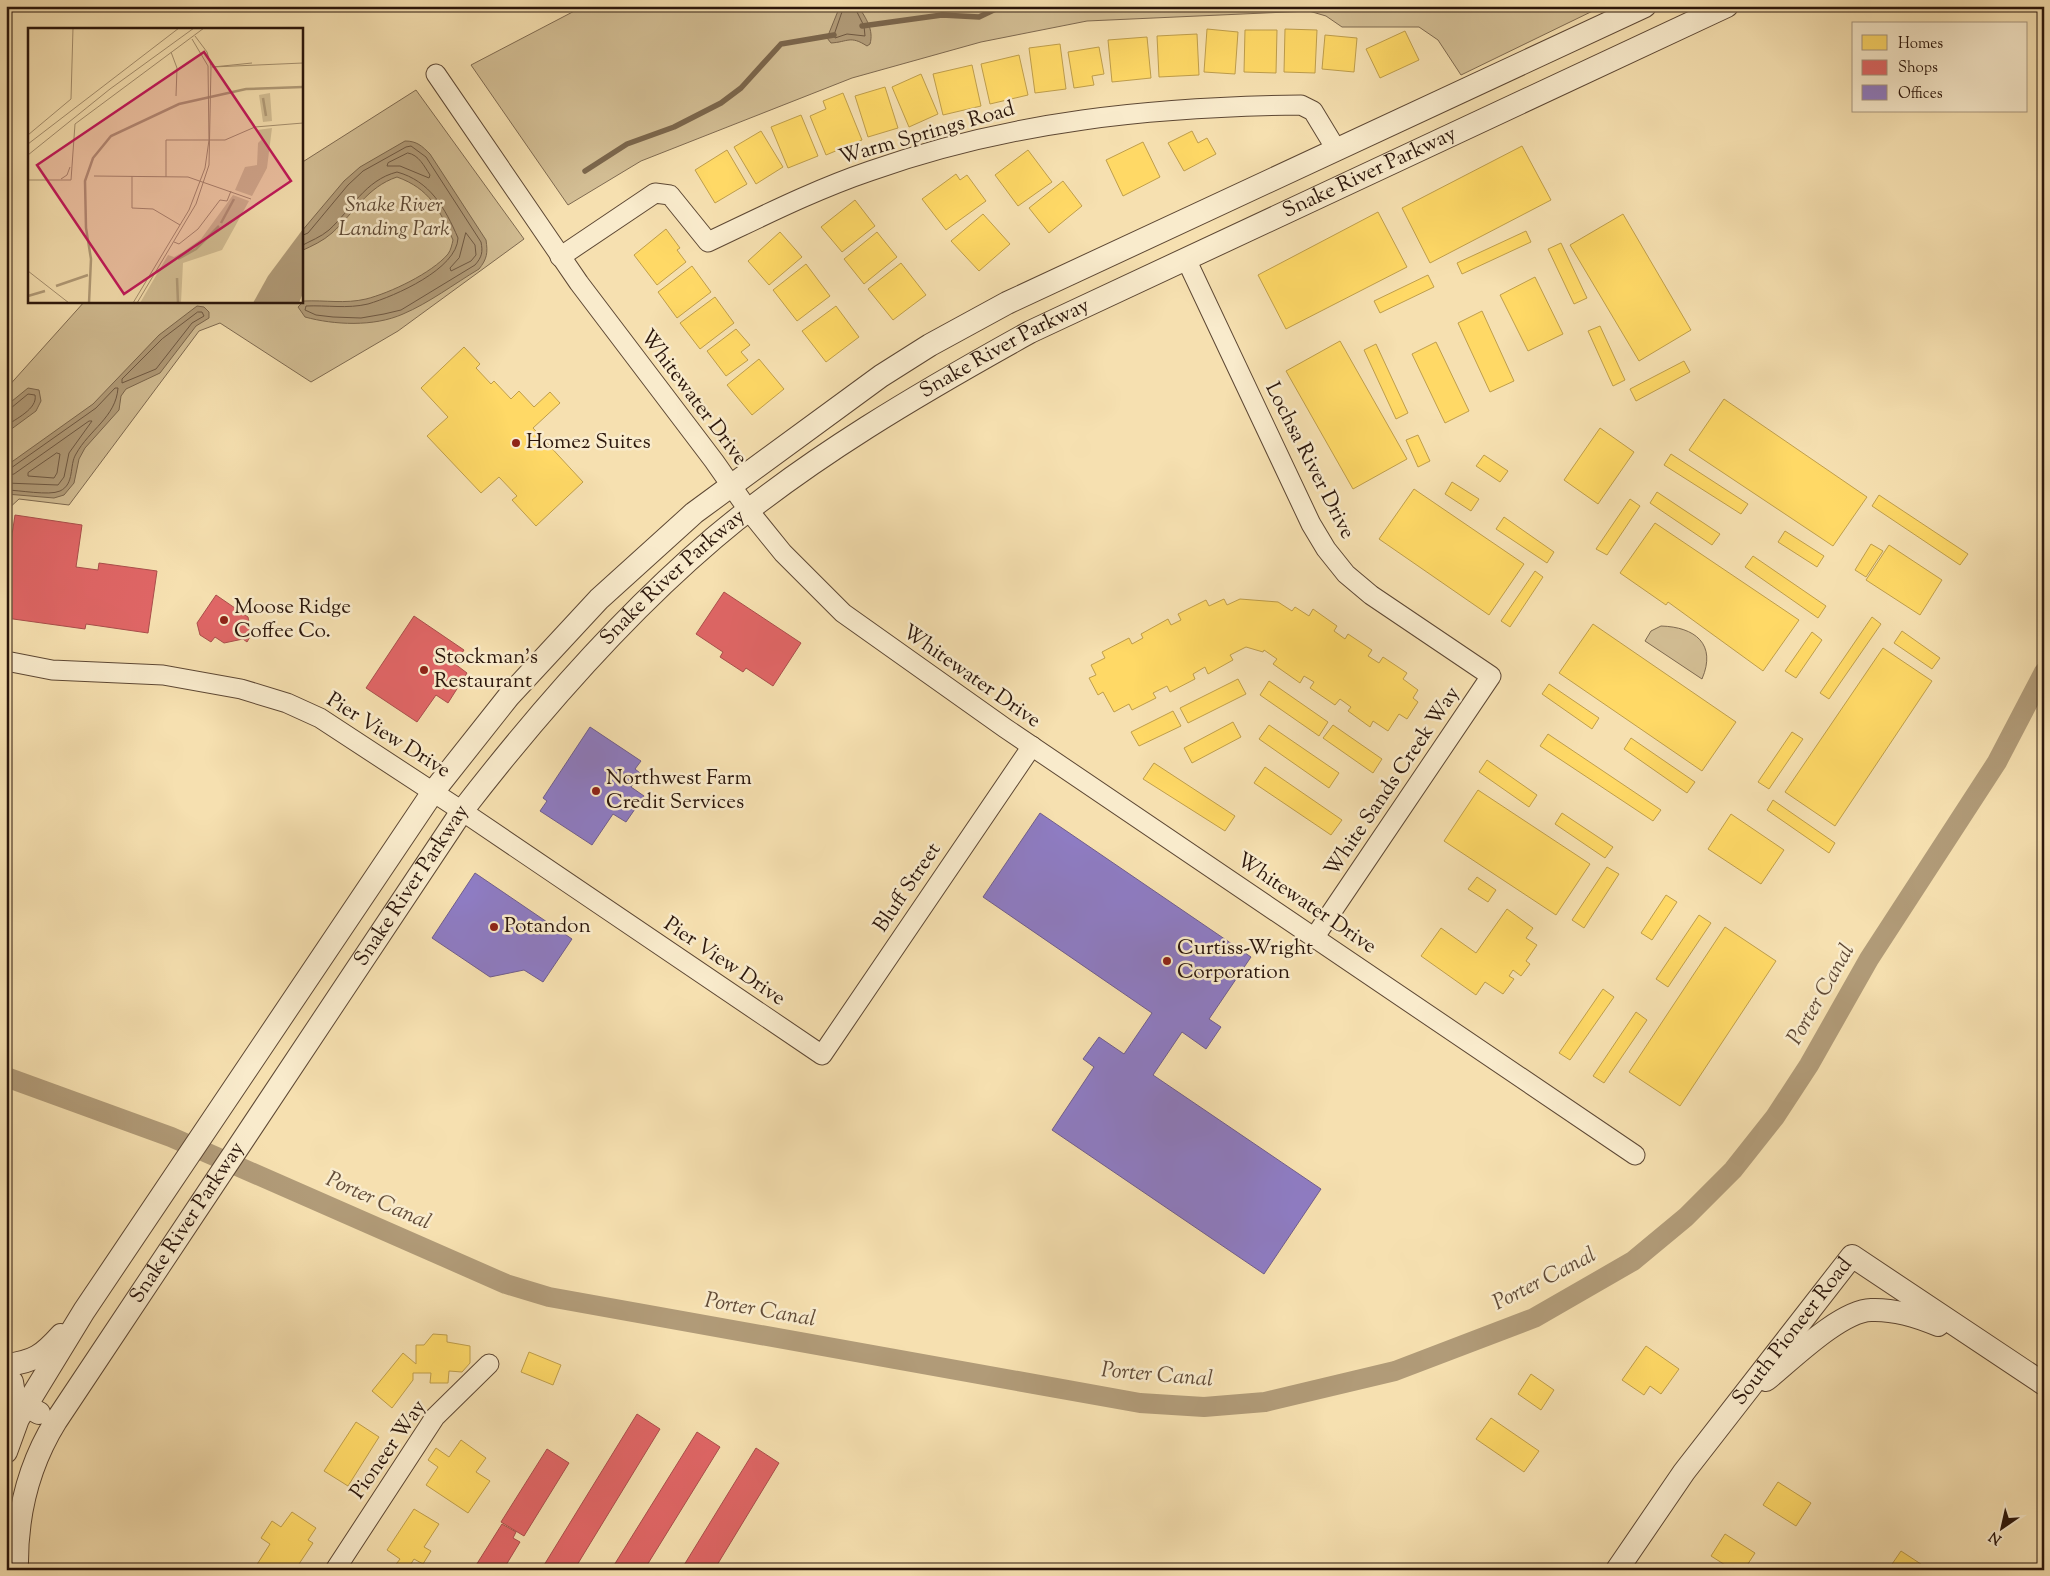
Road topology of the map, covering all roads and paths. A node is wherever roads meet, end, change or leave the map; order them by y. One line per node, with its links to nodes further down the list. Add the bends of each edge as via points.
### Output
1 (1645, 6): 4 (street, Snake River Parkway)
2 (1727, 6): 6 (street, Snake River Parkway)
3 (436, 74): 5 (street, Whitewater Drive)
4 (1336, 149): 5 (street, Warm Springs Road, via 1313,111 1301,105 1175,109 1060,122 978,139 871,170 708,242 670,195 655,193); 7 (street, Snake River Parkway, via 1007,304 930,345 881,376)
5 (560, 257): 7 (street, Whitewater Drive)
6 (1186, 259): 8 (street, Snake River Parkway, via 1030,332 926,389); 10 (street, Lochsa River Drive, via 1326,549 1346,574 1371,595)
7 (731, 486): 8 (street, Whitewater Drive); 12 (street, Snake River Parkway, via 694,513 599,599 509,696)
8 (749, 511): 11 (street, Whitewater Drive, via 783,553 843,613); 13 (street, Snake River Parkway, via 655,592 514,746)
9 (6, 661): 12 (street, Pier View Drive, via 52,670 164,675 241,689 287,703 320,718)
10 (1491, 676): 14 (street, White Sands Creek Way)
11 (1032, 746): 14 (street, Whitewater Drive); 15 (street, Bluff Street)
12 (433, 792): 13 (street, Pier View Drive); 17 (street, Snake River Parkway)
13 (462, 811): 15 (street, Pier View Drive); 25 (street, Snake River Parkway)
14 (1314, 938): 16 (street, Whitewater Drive)
15 (822, 1056)
16 (1635, 1155)
17 (84, 1311): 20 (street, via 44,1353 30,1362); 23 (street, Snake River Parkway)
18 (1975, 1339): 22 (street, South Pioneer Road); 24 (street, via 1912,1315 1887,1310 1860,1312 1838,1322); 24 (street, South Pioneer Road, via 1852,1256)
19 (489, 1364): 28 (street, Pioneer Way, via 435,1417)
20 (6, 1365)
21 (6, 1379): 23 (street, via 12,1382)
22 (2044, 1384)
23 (16, 1403): 25 (street); 26 (street, Snake River Parkway, via 18,1420)
24 (1736, 1405): 29 (street, South Pioneer Road, via 1684,1472)
25 (56, 1421): 27 (street, Snake River Parkway, via 36,1458 24,1496)
26 (6, 1452)
27 (17, 1570)
28 (335, 1570)
29 (1617, 1570)

